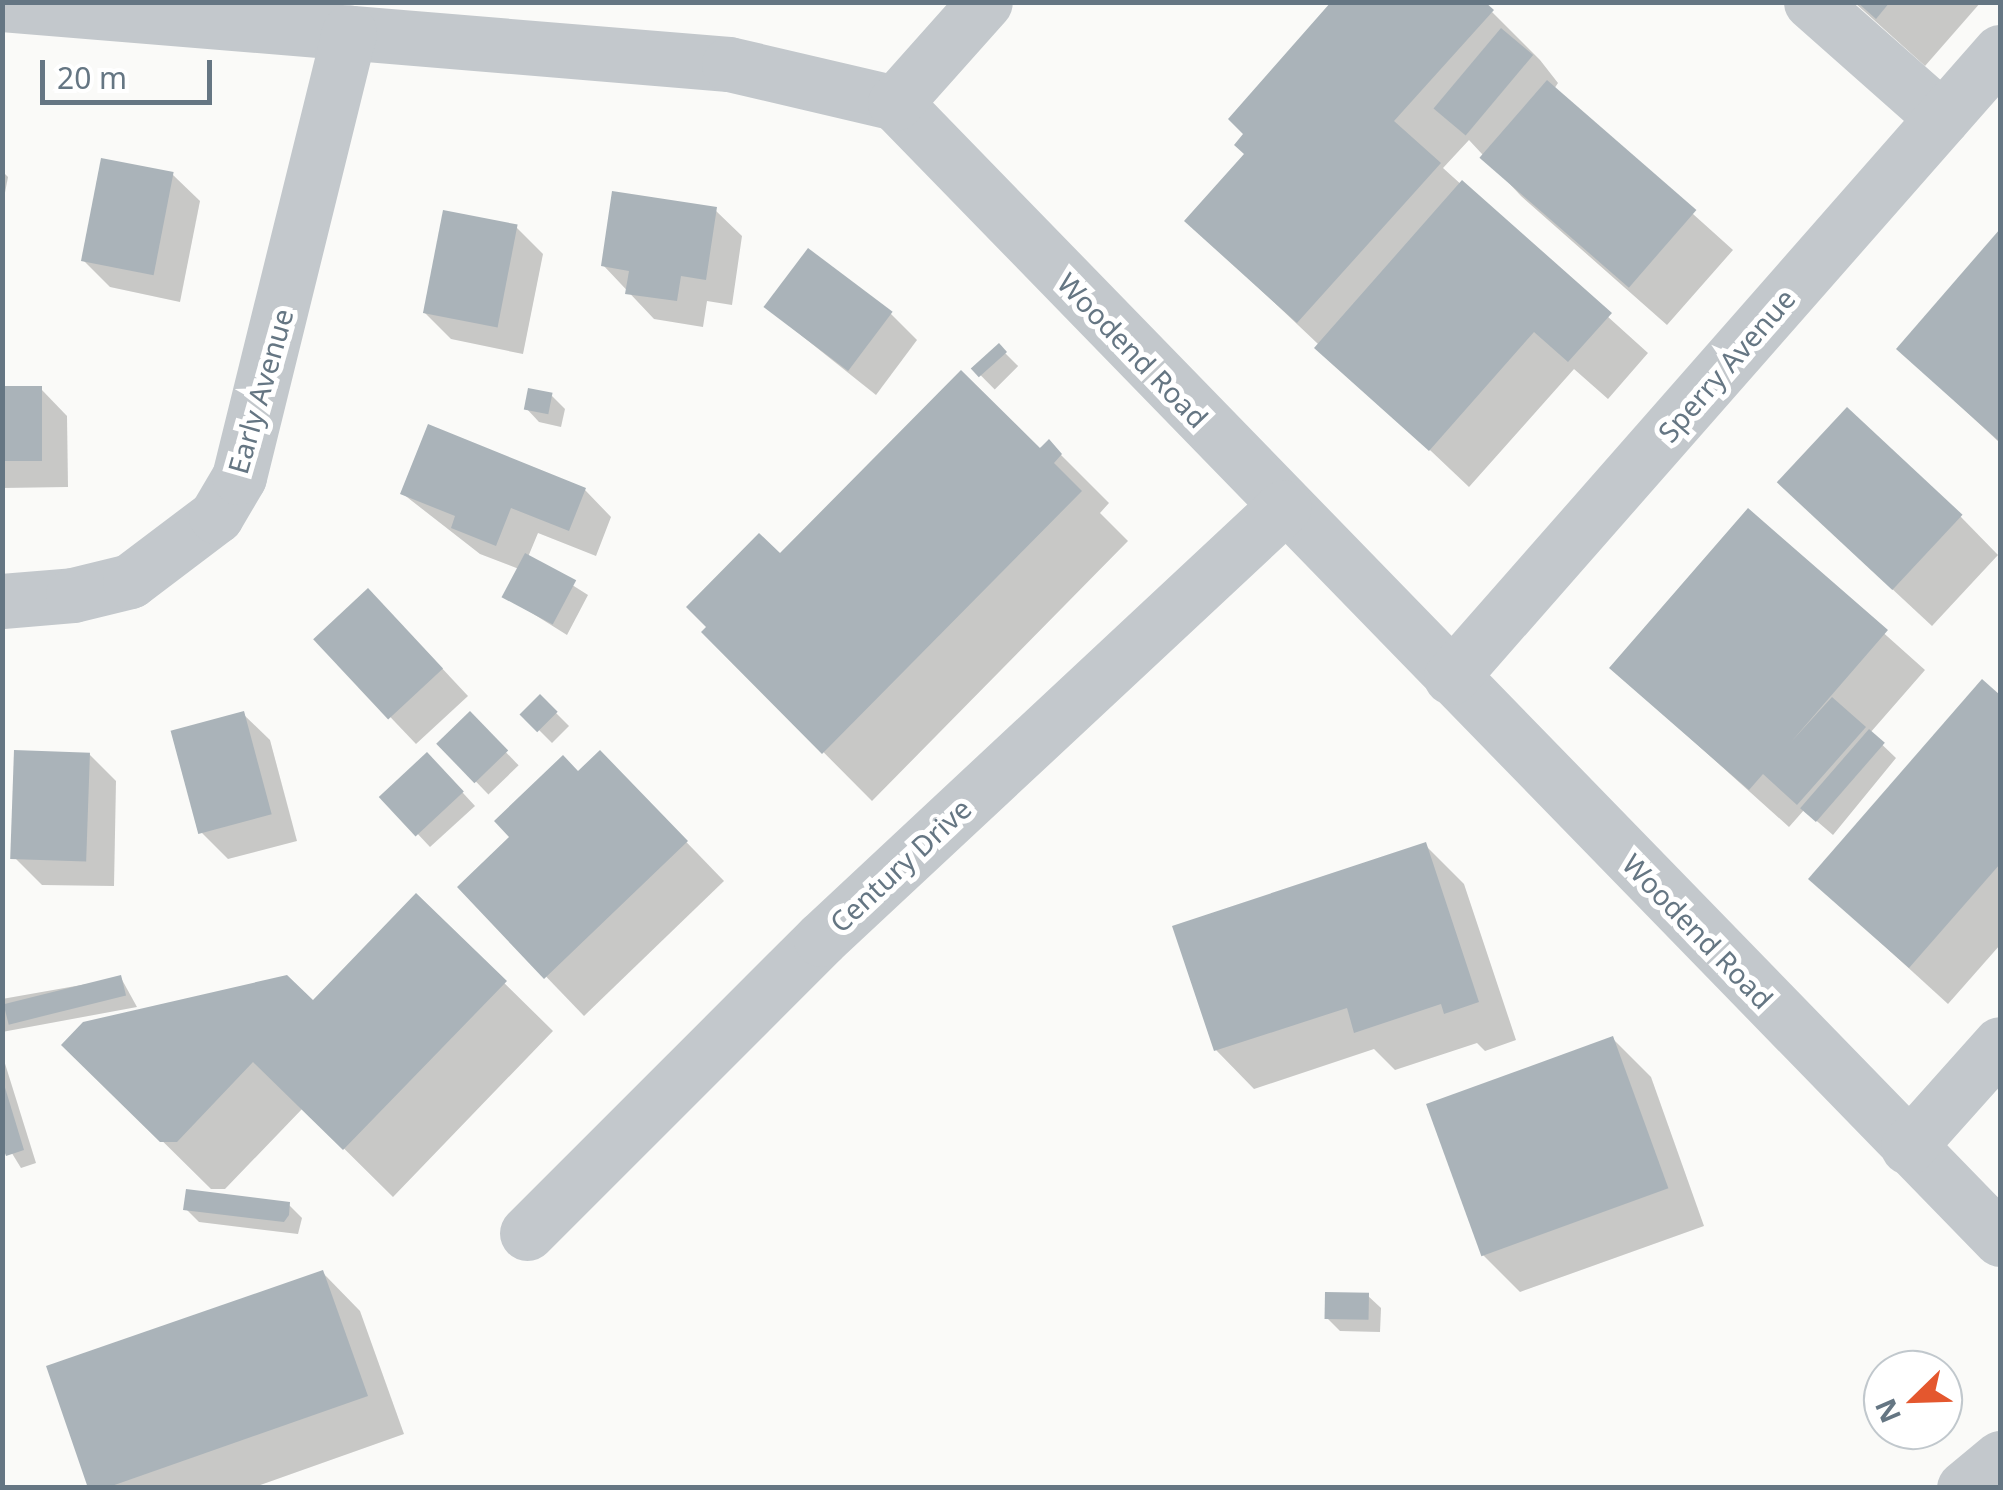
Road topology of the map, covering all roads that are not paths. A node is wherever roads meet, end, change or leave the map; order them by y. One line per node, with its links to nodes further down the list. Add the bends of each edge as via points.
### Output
1 (986, 2): 6 (street)
2 (1811, 2): 7 (street)
3 (2, 4): 4 (street)
4 (349, 32): 6 (street, via 729,64); 9 (street, Early Avenue, via 253,435 216,516 130,581)
5 (2000, 52): 7 (street, Sperry Avenue)
6 (895, 103): 8 (street, Woodend Road)
7 (1942, 118): 10 (street, Sperry Avenue)
8 (1284, 507): 10 (street, Woodend Road); 13 (street, Century Drive, via 821,939)
9 (2, 601)
10 (1451, 677): 12 (street, Woodend Road)
11 (2000, 1044): 12 (street)
12 (1908, 1147): 14 (street, Woodend Road)
13 (528, 1233)
14 (2000, 1240)
15 (2000, 1458): 16 (street)
16 (1964, 1488)

